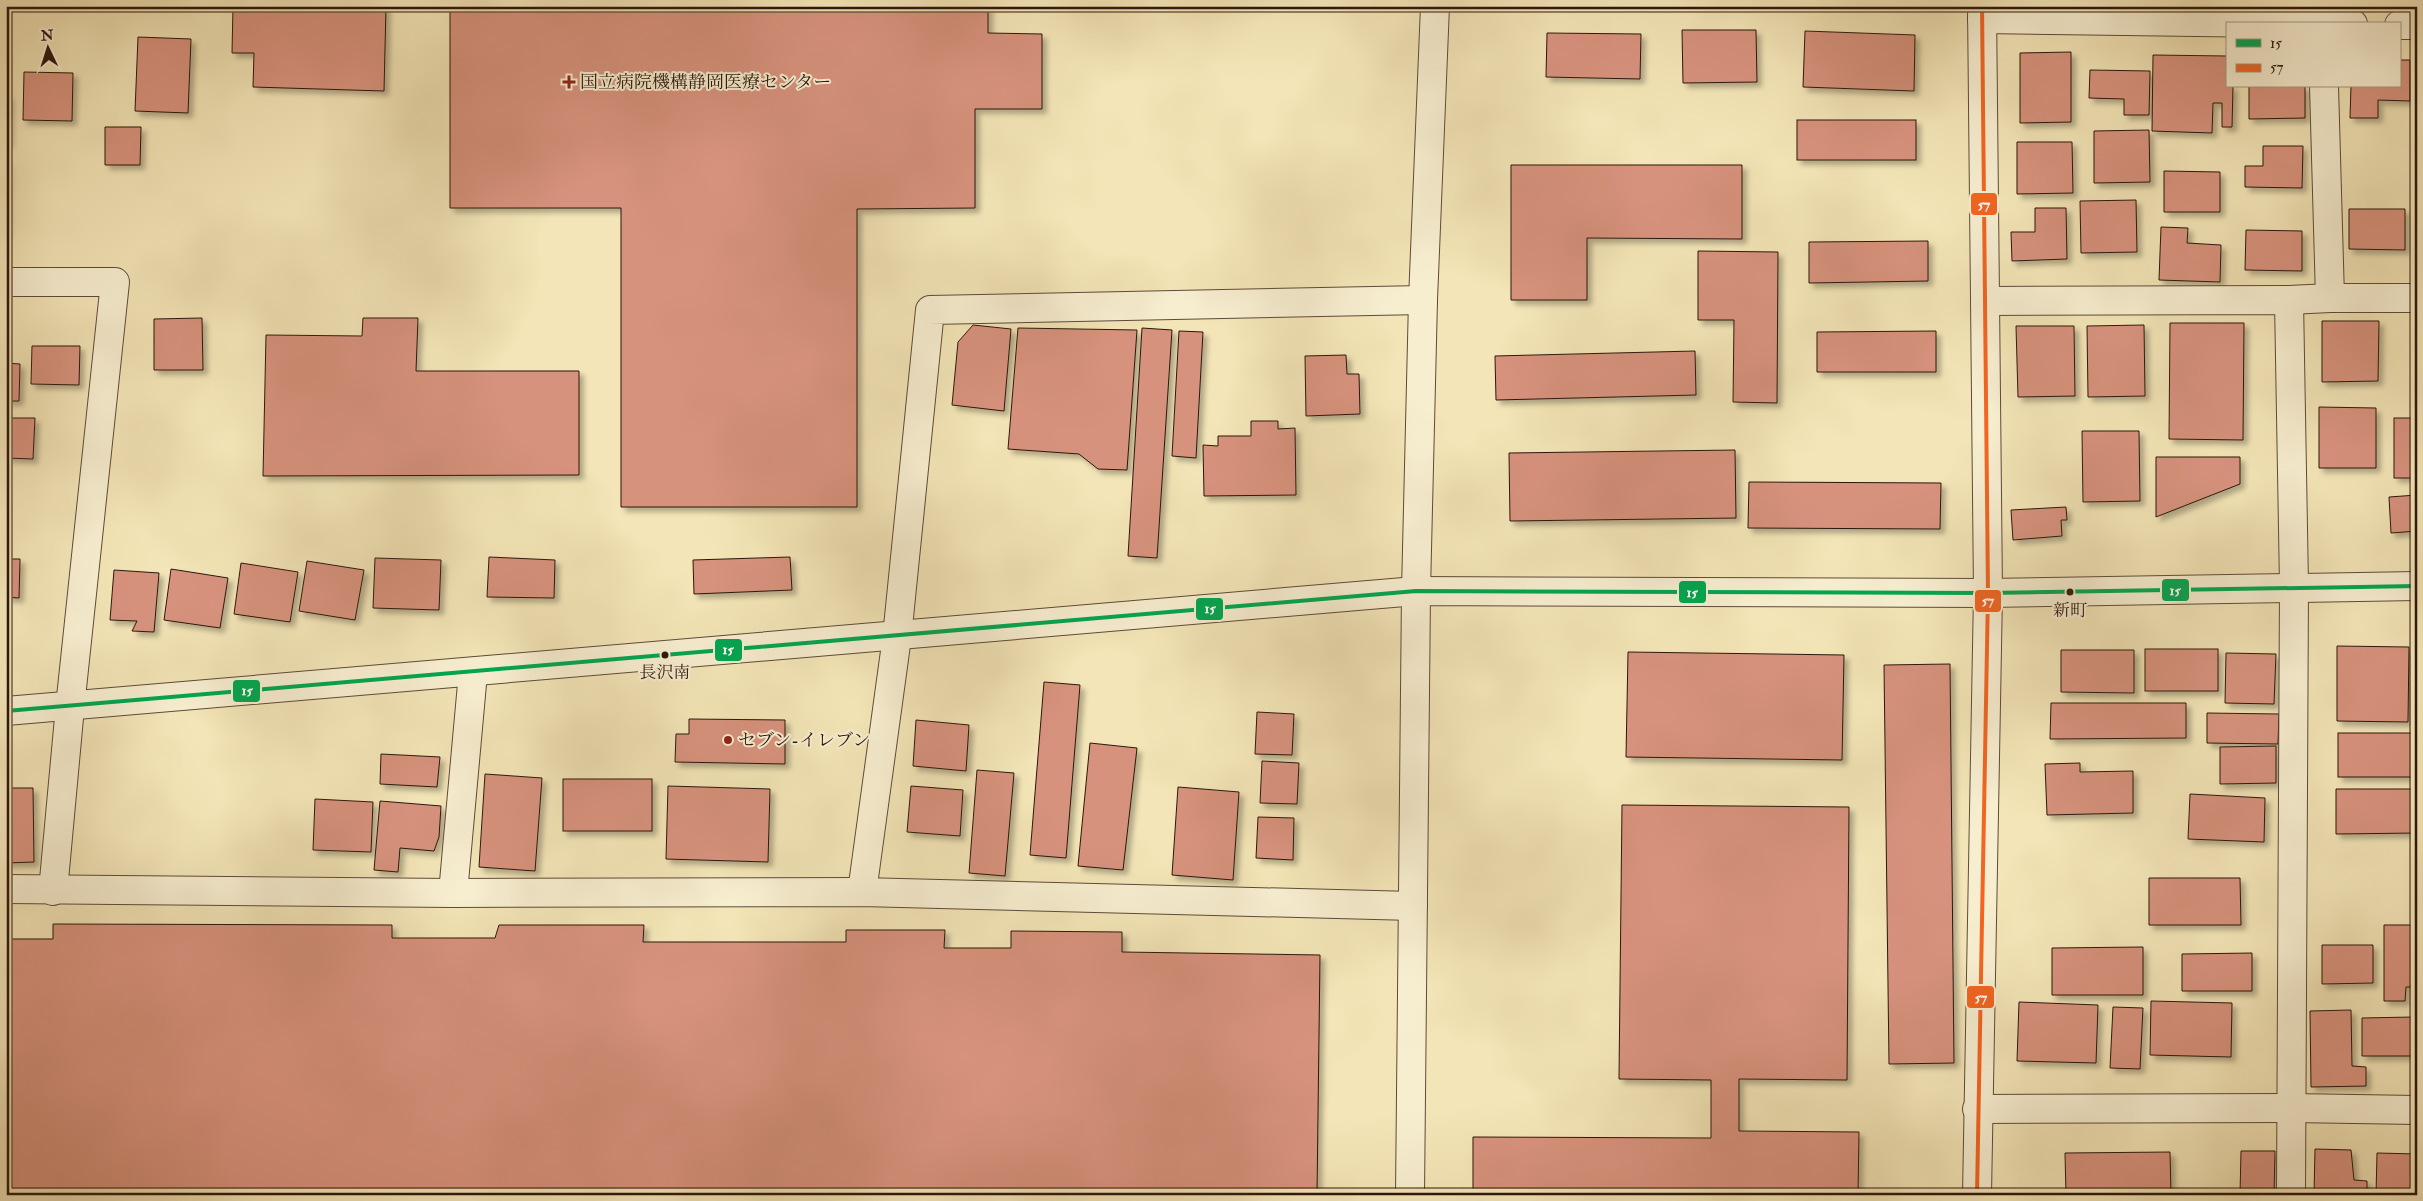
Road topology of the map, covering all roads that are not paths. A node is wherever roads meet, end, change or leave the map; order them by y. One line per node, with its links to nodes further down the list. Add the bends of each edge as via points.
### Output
1 (1434, 6): 10 (street)
2 (1982, 13): 3 (street); 12 (street)
3 (2289, 22)
4 (2400, 25): 5 (street)
5 (2417, 25)
6 (2324, 88): 8 (street)
7 (6, 282): 19 (street, via 115,282)
8 (2330, 298): 9 (street); 11 (street)
9 (2417, 298)
10 (1423, 300): 15 (street); 17 (street, via 930,310)
11 (2289, 300): 12 (street); 13 (street)
12 (1986, 301): 16 (street)
13 (2294, 586): 14 (street); 16 (street); 26 (street)
14 (2417, 586)
15 (1416, 591): 16 (street); 17 (street); 25 (street)
16 (1988, 593): 27 (street)
17 (897, 637): 18 (street); 23 (street)
18 (473, 673): 19 (street); 24 (street)
19 (70, 707): 20 (street); 22 (street)
20 (6, 711)
21 (6, 889): 22 (street)
22 (53, 891): 24 (street)
23 (862, 892): 24 (street); 25 (street)
24 (453, 893)
25 (1413, 906): 29 (street)
26 (2291, 1108): 27 (street); 28 (street); 31 (street)
27 (1977, 1109): 30 (street)
28 (2417, 1110)
29 (1410, 1195)
30 (1977, 1195)
31 (2291, 1195)

